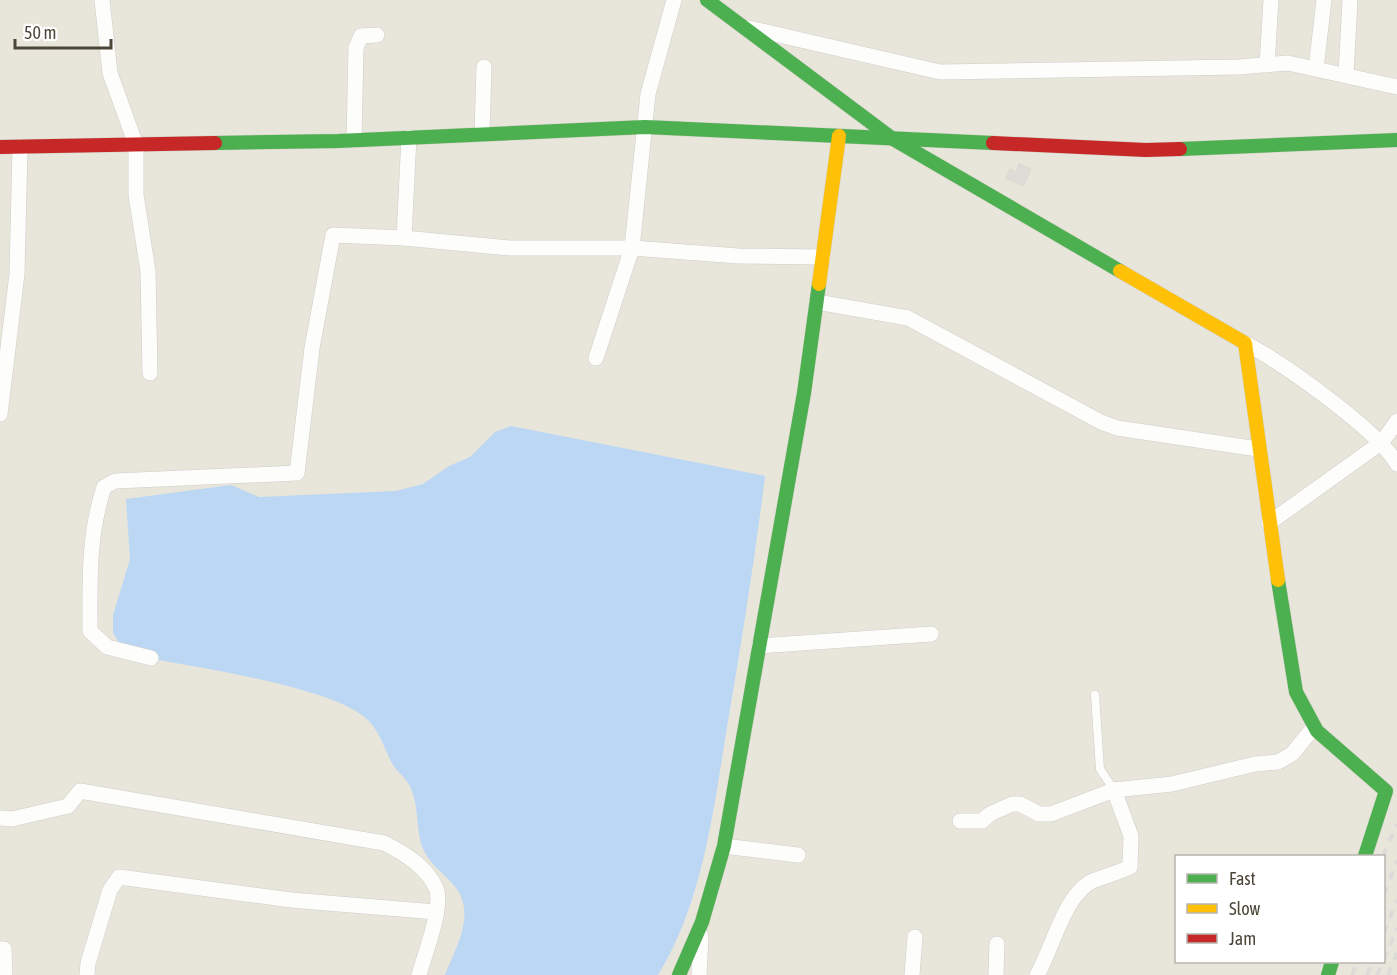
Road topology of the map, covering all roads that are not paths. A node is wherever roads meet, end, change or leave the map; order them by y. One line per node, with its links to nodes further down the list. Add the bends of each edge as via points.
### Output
1 (102, 0): 21 (street, via 110,73)
2 (674, 0): 14 (street, via 648,94)
3 (1271, 0): 9 (street)
4 (1324, 0): 11 (street)
5 (1350, 0): 12 (street)
6 (714, 2): 7 (street)
7 (738, 25): 9 (street, via 940,72); 18 (street)
8 (377, 35): 19 (street, via 361,36 358,40)
9 (1267, 65): 11 (street, via 1288,63)
10 (484, 67): 15 (street)
11 (1316, 69): 12 (street)
12 (1346, 75): 13 (street)
13 (1397, 87)
14 (645, 127): 15 (street); 16 (street); 25 (street)
15 (482, 134): 17 (street)
16 (839, 136): 18 (street); 26 (street)
17 (409, 137): 19 (street); 24 (street)
18 (893, 139): 20 (street, via 1146,150); 28 (street)
19 (354, 140): 21 (street)
20 (1397, 140)
21 (136, 145): 23 (street); 30 (street, via 136,195 148,271)
22 (0, 147): 23 (street)
23 (20, 147): 31 (street, via 17,274)
24 (404, 238): 25 (street, via 509,248); 39 (street, via 333,235 312,348 297,473 115,482 104,488 94,518 90,631 107,647)
25 (632, 248): 26 (street, via 738,256); 29 (street)
26 (823, 257): 27 (street)
27 (817, 302): 34 (street, via 908,318 1117,428); 38 (street)
28 (1245, 343): 33 (street, via 1280,363); 34 (street)
29 (596, 358)
30 (150, 373)
31 (0, 414)
32 (1397, 421): 33 (street)
33 (1382, 442): 35 (street); 36 (street)
34 (1258, 449): 36 (street)
35 (1397, 464)
36 (1269, 523): 41 (street, via 1296,693)
37 (931, 634): 38 (street)
38 (759, 646): 45 (street)
39 (151, 658)
40 (1095, 695): 42 (lane, via 1100,769)
41 (1314, 727): 42 (street, via 1292,754 1278,762 1172,784); 47 (street, via 1386,791)
42 (1114, 790): 44 (street, via 1051,814 1012,804 982,821); 60 (street, via 1131,836 1130,867 1094,880 1073,897)
43 (0, 818): 48 (street, via 12,819 68,806 80,791 384,843 409,855 436,889)
44 (960, 821)
45 (724, 846): 46 (street); 49 (street)
46 (798, 855)
47 (1365, 855)
48 (436, 912): 54 (street, via 291,900 119,877 110,890); 55 (street)
49 (702, 922): 56 (street); 57 (street)
50 (915, 937): 58 (street)
51 (997, 944): 59 (street)
52 (0, 949): 53 (street, via 4,949)
53 (5, 975)
54 (87, 975)
55 (419, 975)
56 (679, 975)
57 (699, 975)
58 (912, 975)
59 (997, 975)
60 (1037, 975)

